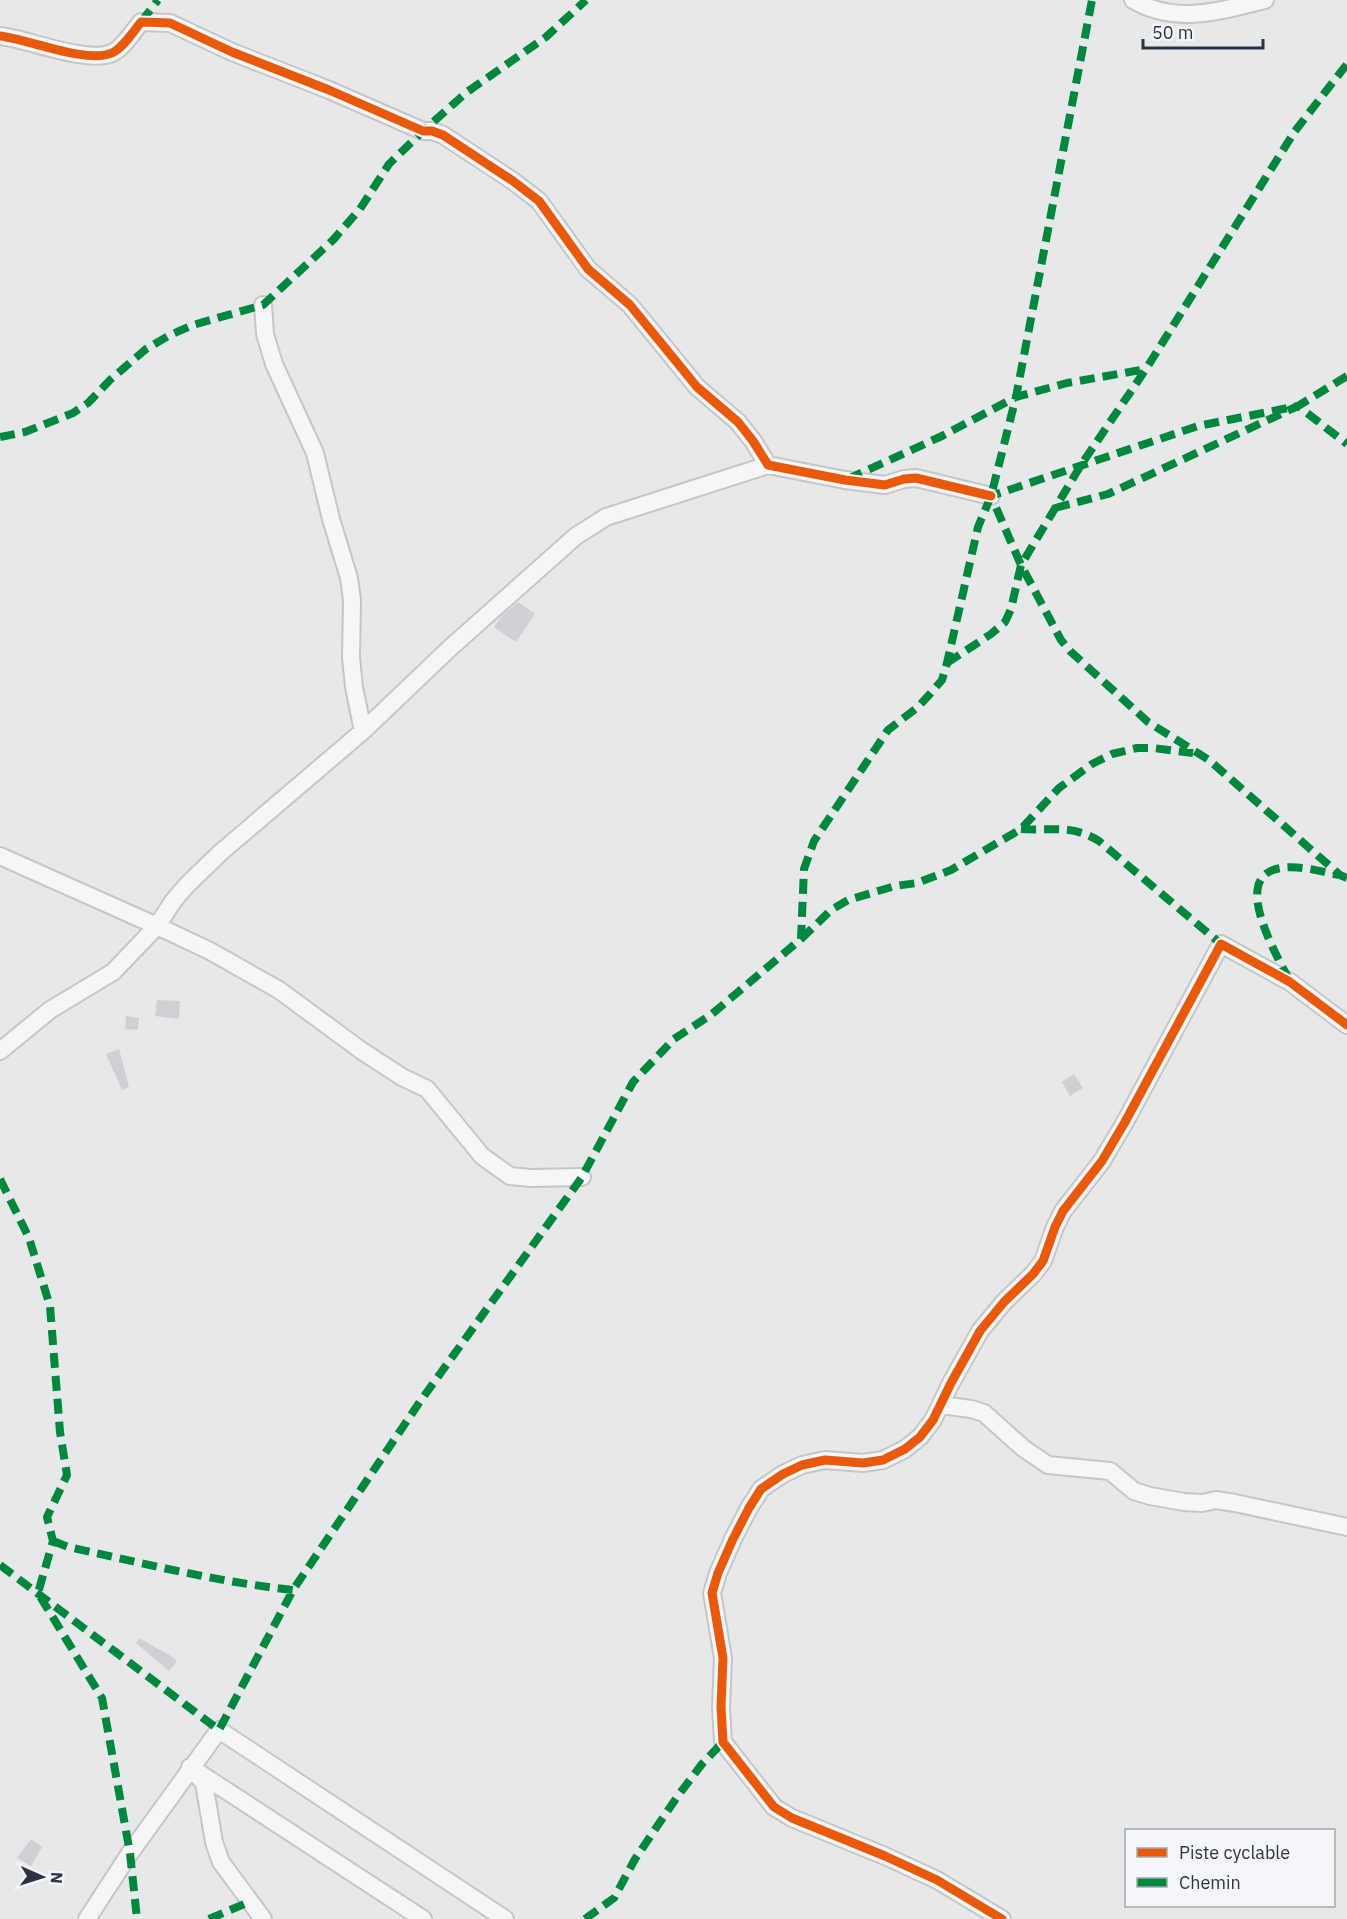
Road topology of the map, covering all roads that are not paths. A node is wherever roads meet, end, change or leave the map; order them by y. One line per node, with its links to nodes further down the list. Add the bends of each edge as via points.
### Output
1 (1133, 0): 2 (street, via 1161,12 1190,15)
2 (1265, 0)
3 (0, 36): 5 (street, via 61,51 103,55 116,50 141,22 170,23 232,52 448,138 539,201 588,269 630,305 697,387 738,422)
4 (263, 305): 7 (street, via 265,334 274,364 315,453 349,578 351,658)
5 (768, 465): 6 (street, via 885,485 916,478); 7 (street, via 606,517 589,527 450,648)
6 (991, 496)
7 (363, 731): 9 (street, via 220,853 174,900)
8 (0, 856): 9 (street)
9 (158, 926): 11 (street, via 113,972 50,1010); 12 (street, via 279,990 370,1056 428,1089 483,1156 510,1176)
10 (1347, 1025): 13 (street, via 1290,982 1221,944 1102,1161 1063,1210 1043,1261 980,1331)
11 (0, 1051)
12 (582, 1177)
13 (941, 1405): 14 (street, via 984,1413 1047,1465 1110,1472 1134,1491 1150,1496 1184,1502 1216,1500); 20 (street, via 920,1437 883,1460 825,1460 802,1465 761,1489 718,1573 712,1593 723,1659 723,1742 774,1807 937,1880)
14 (1347, 1527)
15 (190, 1767): 16 (street); 17 (street, via 204,1783 221,1862); 18 (street); 19 (street, via 219,1730)
16 (87, 1919)
17 (263, 1919)
18 (423, 1919)
19 (505, 1919)
20 (1002, 1919)

